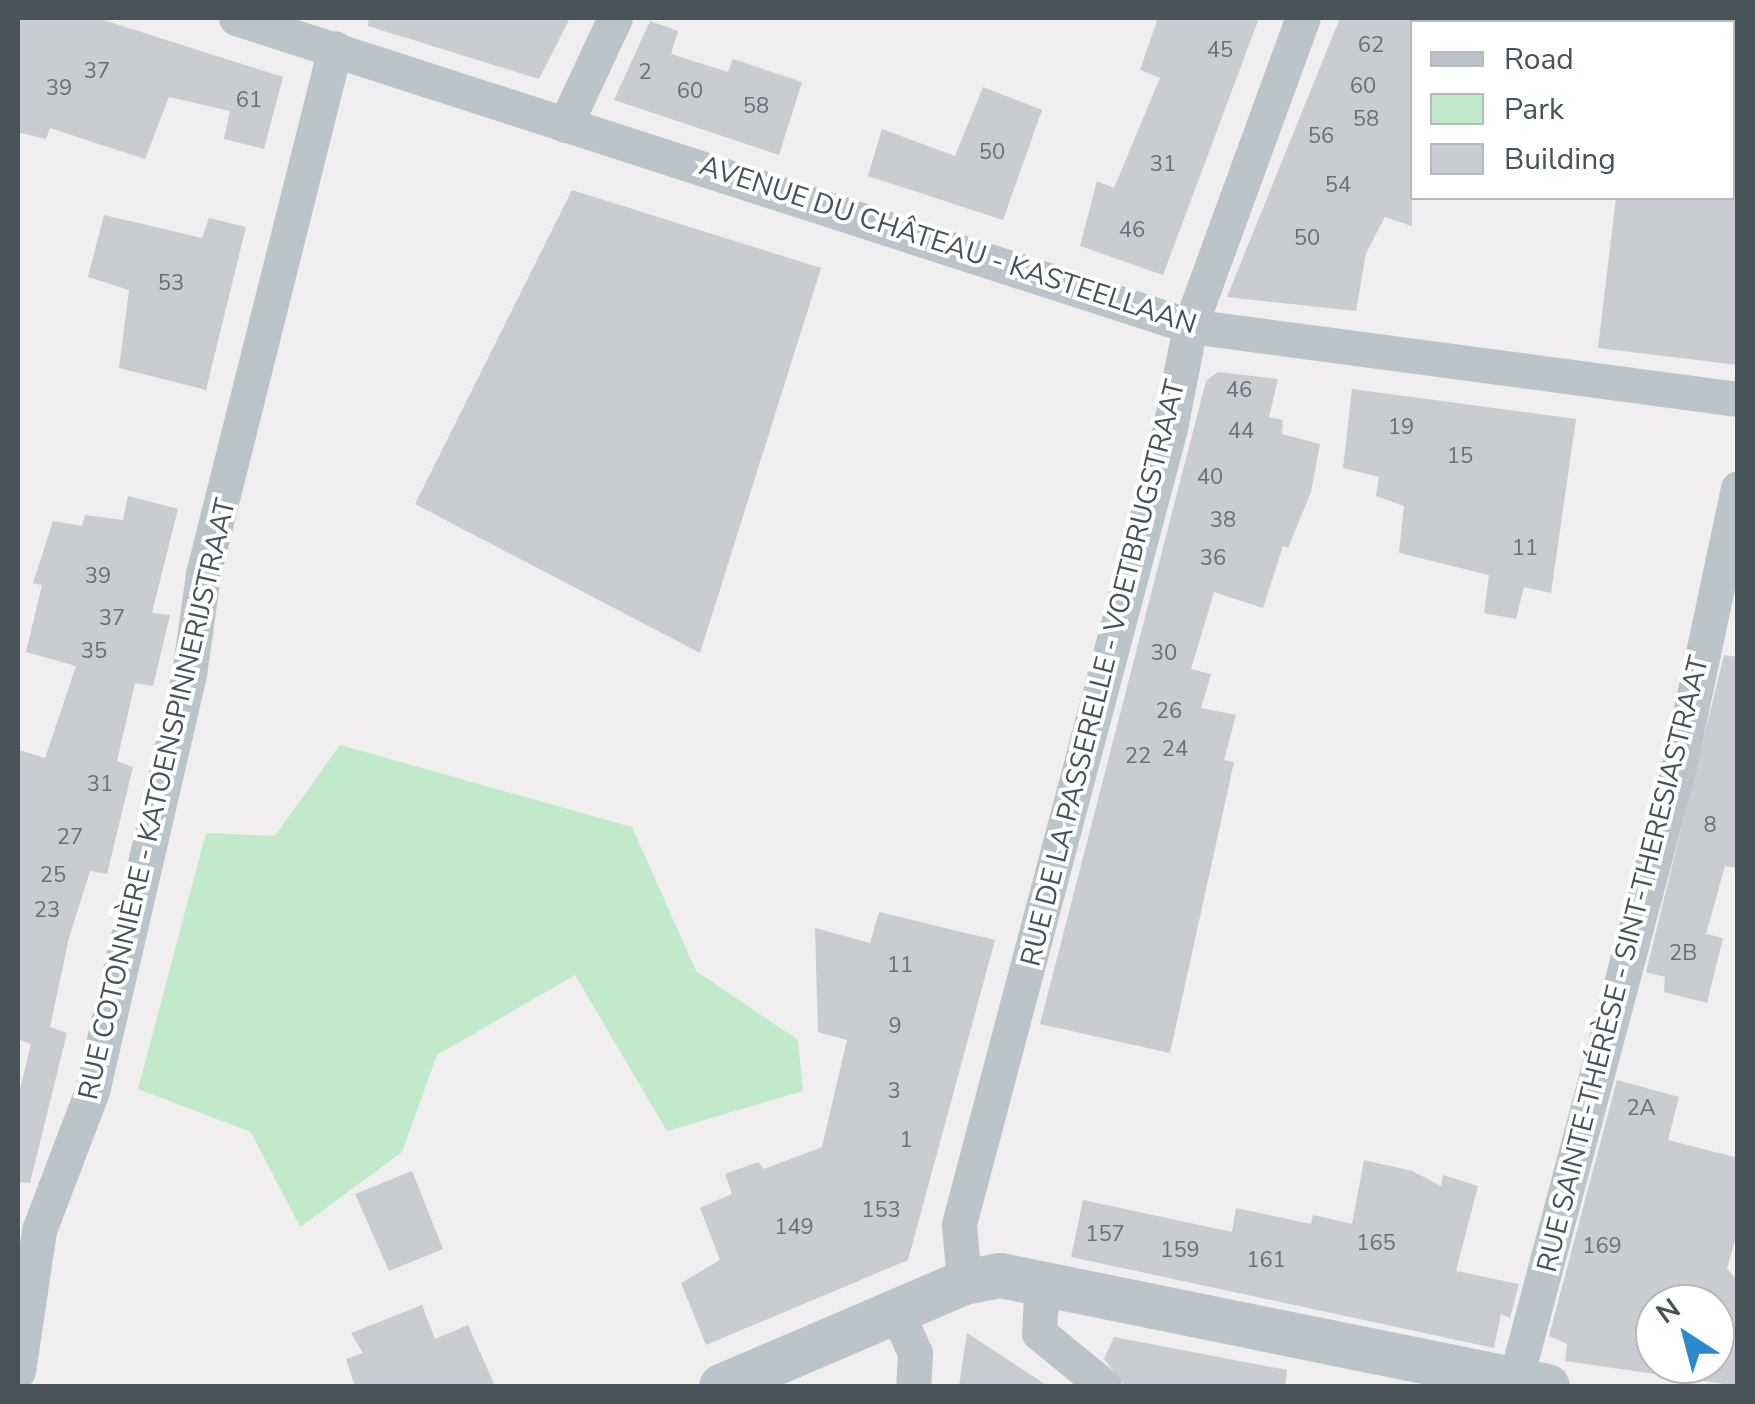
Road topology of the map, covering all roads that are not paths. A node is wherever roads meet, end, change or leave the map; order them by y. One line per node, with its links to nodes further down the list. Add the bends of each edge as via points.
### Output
1 (236, 18): 4 (street, AVENUE DU CHÂTEAU - KASTEELLAAN)
2 (616, 18): 5 (street)
3 (1303, 18): 6 (street, RUE DE LA PASSERELLE - VOETBRUGSTRAAT)
4 (335, 48): 5 (street, AVENUE DU CHÂTEAU - KASTEELLAAN); 12 (street, RUE COTONNIÈRE - KATOENSPINNERIJSTRAAT, via 203,574 189,674 92,1091 39,1230)
5 (565, 125): 6 (street, AVENUE DU CHÂTEAU - KASTEELLAAN)
6 (1190, 326): 7 (street, AVENUE DU CHÂTEAU - KASTEELLAAN); 9 (street, RUE DE LA PASSERELLE - VOETBRUGSTRAAT, via 1170,428 959,1224)
7 (1738, 400)
8 (1738, 488): 13 (street, RUE SAINTE-THÉRÈSE - SINT-THERESIASTRAAT, via 1679,766)
9 (964, 1282): 10 (street, via 1000,1275); 11 (street)
10 (1042, 1282): 13 (street); 16 (street, via 1038,1334)
11 (896, 1314): 14 (street); 15 (street, via 914,1353)
12 (18, 1372)
13 (1531, 1384)
14 (721, 1386)
15 (913, 1386)
16 (1104, 1386)

